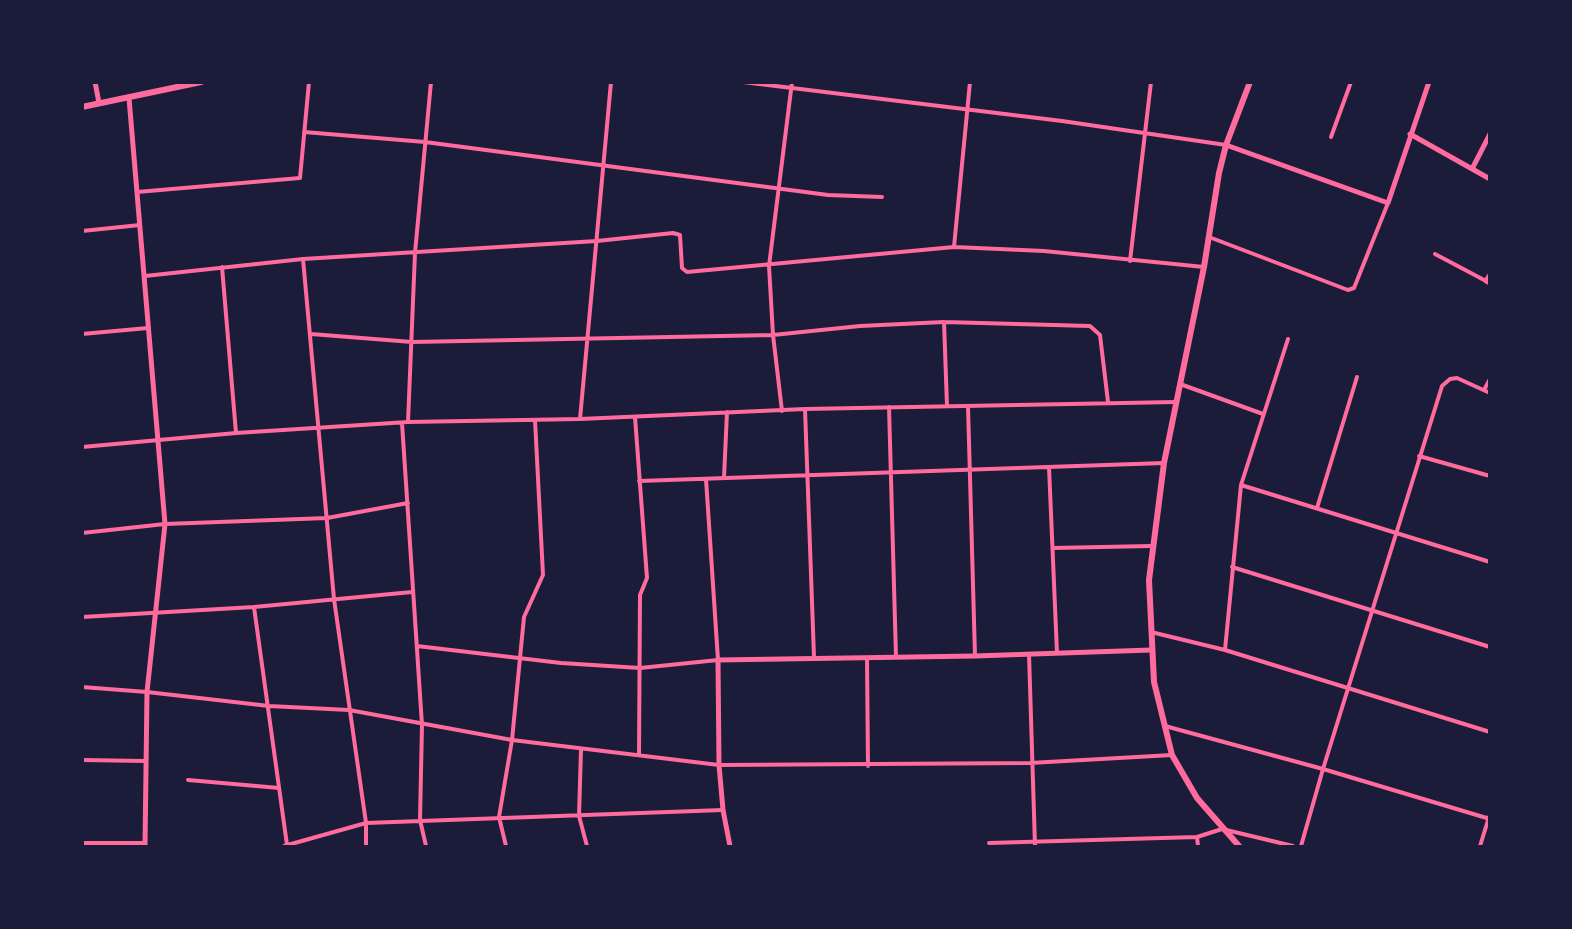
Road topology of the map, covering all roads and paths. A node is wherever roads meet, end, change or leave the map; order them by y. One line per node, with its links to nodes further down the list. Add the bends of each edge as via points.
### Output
1 (95, 82): 14 (street)
2 (201, 82): 13 (main road)
3 (309, 82): 17 (street)
4 (431, 82): 22 (street)
5 (611, 82): 24 (street)
6 (743, 82): 12 (street)
7 (970, 82): 16 (street)
8 (1151, 82): 18 (street)
9 (1251, 82): 23 (main road)
10 (1351, 82): 21 (street)
11 (1429, 82): 19 (street)
12 (791, 85): 16 (street); 27 (street)
13 (129, 98): 14 (main road); 28 (street)
14 (99, 104): 15 (main road)
15 (82, 107)
16 (967, 111): 18 (street); 35 (street)
17 (304, 132): 22 (street); 28 (street, via 300,178)
18 (1143, 134): 23 (street); 39 (street)
19 (1410, 134): 25 (street); 30 (street)
20 (1490, 134): 25 (street)
21 (1331, 137)
22 (425, 142): 24 (street); 36 (street)
23 (1226, 145): 30 (street); 33 (main road)
24 (601, 166): 27 (street); 34 (street)
25 (1472, 169): 26 (street)
26 (1490, 179)
27 (779, 189): 29 (street); 40 (street)
28 (137, 192): 31 (street)
29 (882, 197)
30 (1388, 203): 33 (street, via 1358,284 1348,290)
31 (140, 225): 32 (street); 44 (street)
32 (82, 231)
33 (1208, 237): 42 (main road)
34 (597, 241): 36 (street); 40 (street, via 677,233 685,272); 52 (street)
35 (954, 247): 39 (street, via 1044,251); 40 (street)
36 (416, 253): 38 (street); 53 (street)
37 (1435, 254): 45 (street)
38 (303, 259): 41 (street); 49 (street)
39 (1130, 261): 42 (street)
40 (769, 266): 50 (street)
41 (222, 267): 44 (street); 74 (street)
42 (1204, 267): 56 (main road)
43 (1490, 275): 45 (street)
44 (145, 276): 47 (street)
45 (1488, 282)
46 (944, 322): 50 (street); 59 (street, via 1090,326 1100,335); 61 (street)
47 (148, 328): 48 (street); 75 (street)
48 (82, 333)
49 (311, 334): 53 (street); 73 (street)
50 (773, 335): 52 (street); 65 (street)
51 (1288, 339): 67 (street)
52 (588, 340): 53 (street); 69 (street)
53 (412, 342): 71 (street)
54 (1358, 377): 89 (street)
55 (1490, 379): 57 (street)
56 (1180, 384): 60 (main road); 67 (street)
57 (1484, 390): 58 (street); 77 (street, via 1461,379 1450,379 1442,386)
58 (1490, 393)
59 (1108, 402): 60 (street); 62 (street)
60 (1176, 402): 78 (main road)
61 (947, 406): 62 (street); 63 (street)
62 (968, 406): 80 (street)
63 (889, 407): 64 (street); 81 (street)
64 (805, 409): 65 (street); 82 (street)
65 (782, 411): 66 (street)
66 (727, 412): 68 (street); 84 (street)
67 (1263, 414): 87 (street)
68 (635, 417): 69 (street); 86 (street)
69 (580, 418): 70 (street)
70 (535, 420): 71 (street); 112 (street, via 543,575 524,616)
71 (408, 422): 72 (street)
72 (402, 423): 73 (street); 88 (street)
73 (319, 428): 74 (street); 90 (street)
74 (236, 433): 75 (street)
75 (158, 442): 76 (street); 91 (street)
76 (82, 447)
77 (1419, 456): 83 (street); 92 (street)
78 (1164, 463): 79 (street); 94 (main road)
79 (1049, 467): 80 (street); 95 (street)
80 (969, 470): 81 (street); 111 (street)
81 (890, 473): 82 (street); 115 (street)
82 (808, 476): 84 (street); 113 (street)
83 (1490, 476)
84 (724, 478): 85 (street)
85 (706, 479): 86 (street); 116 (street)
86 (639, 481): 117 (street, via 647,578 640,595)
87 (1241, 485): 89 (street); 97 (street)
88 (408, 503): 90 (street); 98 (street)
89 (1317, 508): 92 (street)
90 (327, 518): 91 (street); 99 (street)
91 (165, 524): 93 (street); 102 (street)
92 (1395, 532): 96 (street); 101 (street)
93 (82, 533)
94 (1151, 546): 95 (street); 104 (main road)
95 (1053, 548): 109 (street)
96 (1490, 562)
97 (1232, 567): 101 (street); 108 (street)
98 (412, 592): 99 (street); 105 (street)
99 (334, 599): 100 (street); 122 (street)
100 (254, 607): 102 (street); 121 (street)
101 (1371, 610): 106 (street); 119 (street)
102 (156, 613): 103 (street); 120 (street)
103 (82, 617)
104 (1150, 632): 107 (main road); 108 (street)
105 (417, 646): 112 (street); 123 (street)
106 (1490, 647)
107 (1151, 650): 109 (street); 124 (main road)
108 (1225, 650): 119 (street)
109 (1057, 653): 110 (street)
110 (1029, 654): 111 (street); 132 (street)
111 (975, 656): 115 (street)
112 (518, 657): 117 (street); 126 (street)
113 (814, 657): 114 (street); 116 (street)
114 (867, 657): 115 (street); 134 (street)
115 (896, 657)
116 (718, 660): 117 (street); 133 (street)
117 (640, 668): 128 (street)
118 (82, 687): 120 (street)
119 (1348, 687): 125 (street); 135 (street)
120 (147, 692): 121 (street); 131 (street)
121 (269, 706): 122 (street); 137 (street)
122 (349, 710): 123 (street); 143 (street)
123 (422, 725): 126 (street); 142 (street)
124 (1165, 726): 129 (main road); 135 (street)
125 (1490, 732)
126 (512, 740): 127 (street); 140 (street)
127 (581, 750): 128 (street); 139 (street)
128 (639, 755): 133 (street)
129 (1172, 755): 132 (street); 144 (main road, via 1197,798)
130 (82, 760): 131 (street)
131 (145, 760): 150 (street)
132 (1030, 764): 134 (street); 149 (street)
133 (719, 765): 134 (street); 138 (street)
134 (868, 766)
135 (1323, 769): 141 (street); 161 (street)
136 (188, 780): 137 (street)
137 (279, 788): 151 (street)
138 (723, 810): 139 (street); 156 (street)
139 (579, 816): 140 (street); 155 (street)
140 (499, 817): 142 (street); 154 (street)
141 (1489, 818): 162 (street)
142 (420, 820): 143 (street); 153 (street)
143 (366, 823): 151 (street); 152 (street)
144 (1222, 829): 145 (street); 159 (main road); 160 (street)
145 (1197, 837): 146 (street); 158 (street)
146 (1118, 839): 149 (street); 157 (street)
147 (82, 843): 150 (street)
148 (989, 843): 149 (street)
149 (1035, 844)
150 (145, 845)
151 (285, 846)
152 (366, 846)
153 (426, 846)
154 (506, 846)
155 (588, 846)
156 (730, 846)
157 (1119, 846)
158 (1198, 846)
159 (1239, 846)
160 (1293, 846)
161 (1301, 846)
162 (1480, 846)

